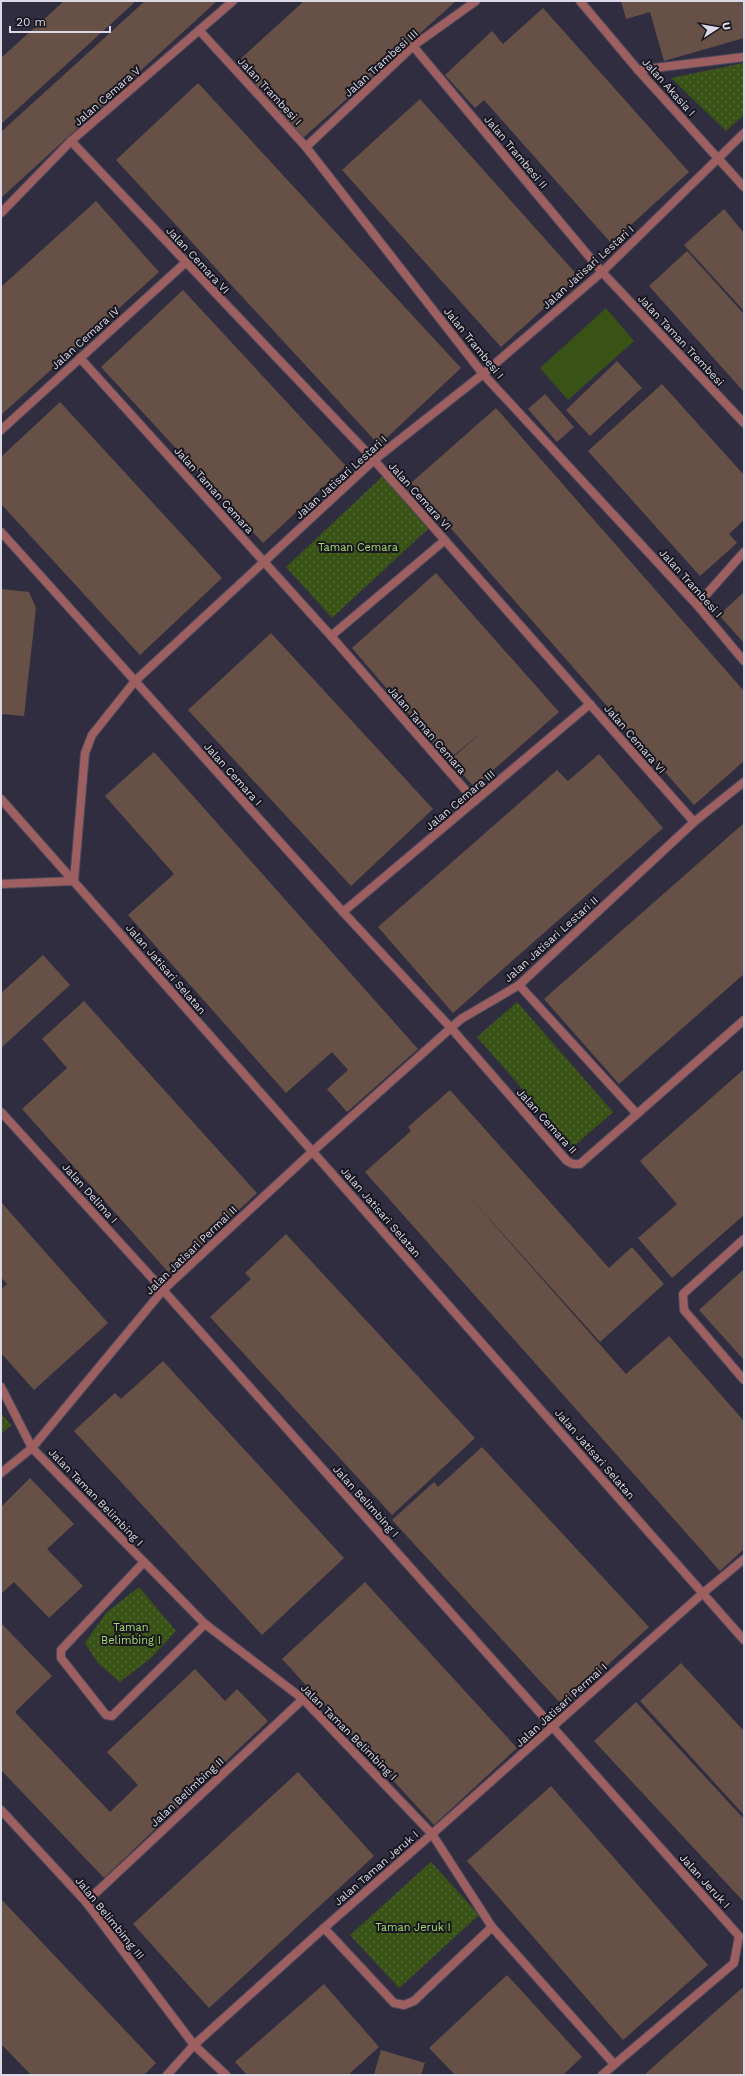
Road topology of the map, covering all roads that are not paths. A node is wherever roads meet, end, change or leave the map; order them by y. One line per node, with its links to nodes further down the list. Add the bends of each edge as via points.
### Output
1 (233, 1): 4 (street, Jalan Cemara V)
2 (476, 1): 5 (street, Jalan Trambesi III)
3 (580, 1): 7 (street, Jalan Akasia I)
4 (199, 30): 9 (street, Jalan Cemara V); 10 (street, Jalan Trambesi I)
5 (413, 46): 10 (street, Jalan Trambesi III); 15 (street, Jalan Trambesi II)
6 (744, 57): 7 (street)
7 (638, 70): 11 (street, Jalan Akasia I)
8 (744, 133): 11 (street, Jalan Jatisari Lestari I)
9 (71, 141): 13 (street, Jalan Cemara V); 14 (street, Jalan Cemara VI)
10 (306, 147): 17 (street, Jalan Trambesi I)
11 (718, 158): 12 (street, Jalan Akasia I); 15 (street, Jalan Jatisari Lestari I)
12 (744, 186)
13 (1, 213)
14 (185, 263): 16 (street, Jalan Cemara IV); 20 (street, Jalan Cemara VI)
15 (602, 272): 17 (street, Jalan Jatisari Lestari I); 18 (street, Jalan Taman Trembesi)
16 (80, 358): 19 (street, Jalan Cemara IV); 24 (street, Jalan Taman Cemara)
17 (483, 374): 20 (street, Jalan Jatisari Lestari I); 25 (street, Jalan Trambesi I)
18 (744, 423)
19 (1, 430)
20 (374, 460): 22 (street, Jalan Cemara VI); 24 (street, Jalan Jatisari Lestari I)
21 (1, 532): 28 (street, Jalan Cemara I)
22 (445, 540): 26 (street); 29 (street, Jalan Cemara VI)
23 (744, 552): 25 (street)
24 (265, 563): 26 (street, Jalan Taman Cemara); 28 (street, Jalan Jatisari Lestari I)
25 (697, 605): 27 (street, Jalan Trambesi I)
26 (331, 636): 32 (street, Jalan Taman Cemara)
27 (744, 661)
28 (135, 681): 34 (street, Jalan Jatisari Lestari I, via 92,735 85,753); 36 (street, Jalan Cemara I)
29 (590, 704): 32 (street, Jalan Cemara III); 33 (street, Jalan Cemara VI)
30 (744, 782): 33 (street, Jalan Jatisari Lestari II)
31 (1, 799): 34 (street, Jalan Jatisari Selatan)
32 (475, 801): 36 (street, Jalan Cemara III)
33 (694, 822): 37 (street, Jalan Jatisari Lestari II)
34 (74, 881): 35 (street); 42 (street, Jalan Jatisari Selatan)
35 (1, 884)
36 (343, 912): 39 (street, Jalan Cemara I)
37 (519, 985): 39 (street, Jalan Jatisari Lestari II, via 461,1019); 41 (street)
38 (744, 1020): 41 (street, Jalan Cemara II)
39 (451, 1028): 41 (street, Jalan Cemara II, via 567,1161 573,1164 580,1164); 42 (street, Jalan Jatisari Lestari II)
40 (1, 1112): 44 (street, Jalan Delima I)
41 (637, 1114)
42 (313, 1151): 44 (street, Jalan Jatisari Permai II); 51 (street, Jalan Jatisari Selatan)
43 (744, 1240): 45 (street, via 684,1294 684,1310)
44 (162, 1290): 47 (street, Jalan Jatisari Permai II); 55 (street, Jalan Belimbing I)
45 (744, 1380)
46 (1, 1387): 47 (street, Jalan Taman Belimbing I)
47 (32, 1448): 48 (street, Jalan Jatisari Permai II); 50 (street, Jalan Taman Belimbing I)
48 (1, 1473)
49 (744, 1559): 51 (street, Jalan Jatisari Permai I)
50 (144, 1562): 52 (street, Jalan Taman Belimbing I); 52 (street, Jalan Taman Belimbing I, via 61,1650 61,1658 106,1715 112,1716)
51 (703, 1593): 53 (street, Jalan Jatisari Selatan); 55 (street, Jalan Jatisari Permai I)
52 (205, 1624): 54 (street, Jalan Taman Belimbing I)
53 (744, 1640)
54 (303, 1699): 57 (street, Jalan Taman Belimbing I); 58 (street, Jalan Belimbing II)
55 (553, 1727): 57 (street, Jalan Jatisari Permai I); 62 (street, Jalan Jeruk I, via 739,1936 734,1963)
56 (1, 1810): 58 (street, Jalan Belimbimg III)
57 (432, 1834): 59 (street, Jalan Taman Jeruk I); 60 (street, Jalan Taman Jeruk I)
58 (86, 1902): 61 (street, Jalan Belimbimg III)
59 (492, 1927): 60 (street, via 414,2001 404,2005 394,2003); 62 (street, Jalan Taman Jeruk I)
60 (324, 1928): 61 (street, Jalan Taman Jeruk I)
61 (194, 2045): 63 (street, Jalan Taman Jeruk I); 64 (street, Jalan Belimbimg III)
62 (614, 2064): 65 (street, Jalan Jeruk I)
63 (167, 2075)
64 (226, 2075)
65 (602, 2075)

